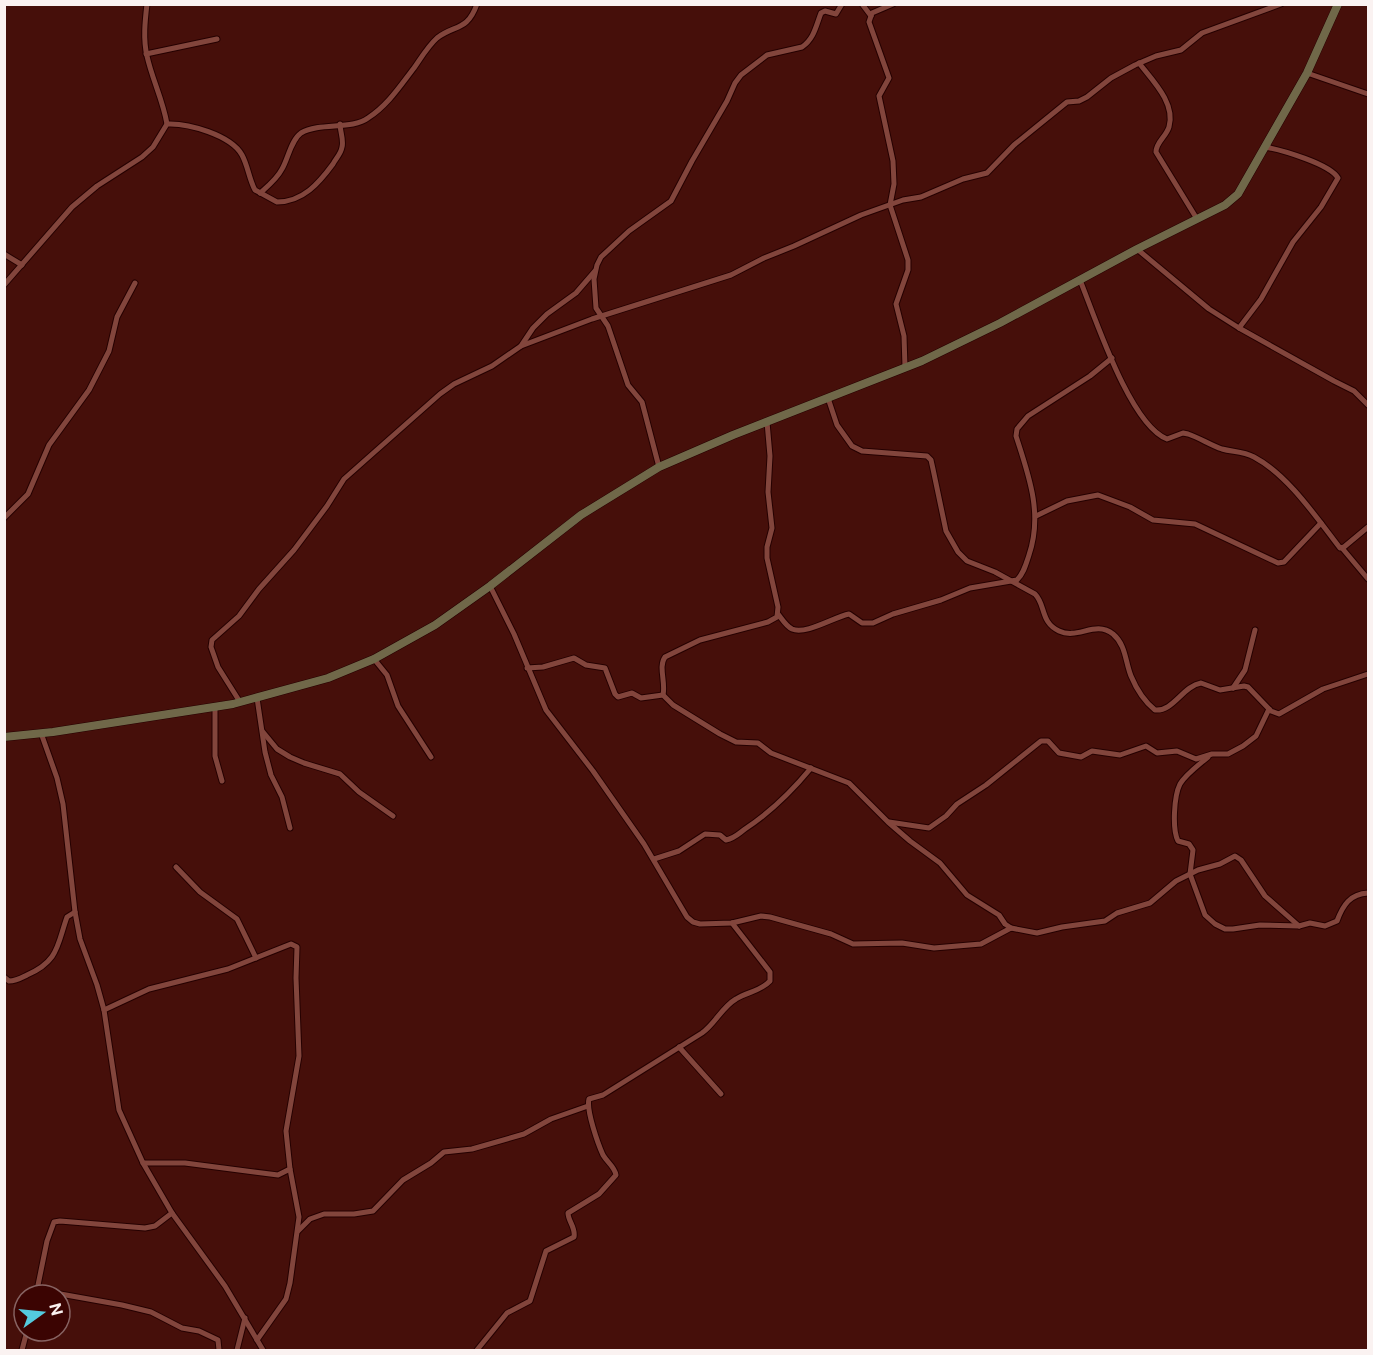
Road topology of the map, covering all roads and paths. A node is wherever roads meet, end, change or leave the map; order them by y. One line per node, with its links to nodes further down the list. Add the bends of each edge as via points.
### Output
1 (147, 4): 10 (street)
2 (477, 4): 15 (street, via 470,20 437,38 394,97 361,122)
3 (842, 4): 23 (street, via 836,14 821,13 813,36 802,47 767,55 741,75 671,201 620,239 601,257)
4 (862, 4): 8 (street)
5 (893, 4): 8 (street)
6 (1281, 4): 11 (street, via 1202,33 1181,50)
7 (1338, 4): 12 (main road)
8 (871, 16): 18 (street, via 869,22 889,78 879,96 893,161)
9 (217, 39): 10 (street)
10 (146, 54): 14 (street)
11 (1139, 63): 18 (street, via 1087,97 1061,106 990,171); 19 (street, via 1164,97 1171,114 1170,126 1156,152)
12 (1307, 73): 13 (street); 16 (main road)
13 (1368, 94)
14 (167, 124): 17 (street, via 197,127 235,146 252,185); 22 (street, via 153,147 72,207)
15 (340, 124): 17 (street, via 300,134 281,171); 17 (street, via 340,153 315,187 285,202)
16 (1265, 147): 19 (main road, via 1238,194); 28 (street, via 1306,158 1338,178)
17 (260, 193)
18 (890, 205): 27 (street, via 731,275); 31 (street, via 908,260 897,304)
19 (1197, 219): 20 (main road)
20 (1137, 249): 24 (main road); 28 (street, via 1195,299)
21 (4, 254): 22 (street)
22 (22, 265): 26 (street)
23 (595, 272): 27 (street, via 596,308); 29 (street, via 576,293 547,314)
24 (1080, 280): 30 (street); 31 (main road)
25 (135, 283): 37 (street, via 117,316 109,351 90,390 49,445 27,494)
26 (4, 285)
27 (602, 316): 29 (street); 35 (street, via 628,385 642,402)
28 (1239, 328): 33 (street, via 1354,391)
29 (521, 346): 52 (street, via 440,394 344,479 294,550 239,616 212,640 218,667)
30 (1112, 358): 36 (street, via 1028,416 1017,429); 38 (street, via 1127,396 1159,435 1167,439 1188,434 1253,456 1307,504)
31 (905, 367): 32 (main road)
32 (828, 398): 34 (main road); 42 (street, via 837,425 852,446 862,451 921,454 931,460 946,531 958,552 968,561)
33 (1368, 405)
34 (767, 422): 35 (main road); 44 (street, via 772,528 767,558)
35 (659, 468): 43 (main road, via 581,515)
36 (1036, 516): 38 (street, via 1067,501 1098,495 1154,520 1195,524 1278,563 1284,562); 42 (street, via 1022,576)
37 (4, 518)
38 (1321, 523): 40 (street)
39 (1368, 527): 40 (street)
40 (1342, 548): 41 (street)
41 (1368, 579)
42 (1012, 581): 44 (street, via 970,588 873,623 862,623 849,614 794,630); 49 (street, via 1039,598 1044,615 1058,631 1068,634 1095,628 1112,634 1121,643 1133,679 1155,710 1166,709 1195,684 1221,690)
43 (490, 586): 46 (main road, via 435,625); 47 (street)
44 (778, 614): 50 (street, via 775,620 700,640 665,657)
45 (1255, 630): 49 (street, via 1245,670)
46 (374, 659): 51 (main road, via 328,678); 59 (street, via 387,675 398,706)
47 (527, 668): 50 (street, via 574,658 605,668 618,697 632,693 641,698); 65 (street, via 546,710)
48 (1368, 674): 54 (street, via 1323,689 1279,714)
49 (1233, 688): 54 (street, via 1248,687)
50 (663, 695): 60 (street, via 735,742 758,743 771,753)
51 (257, 698): 52 (main road); 55 (street)
52 (240, 702): 53 (main road)
53 (215, 707): 56 (main road); 61 (street, via 215,756)
54 (1269, 709): 58 (street, via 1256,736 1228,754)
55 (263, 732): 62 (street, via 290,757 340,774); 64 (street, via 271,775)
56 (41, 733): 57 (main road); 69 (street, via 63,804)
57 (4, 737)
58 (1212, 754): 63 (street, via 1195,759 1177,751 1157,753 1146,746 1120,755 1092,751 1078,756 1059,753 1043,741 929,828); 67 (street, via 1181,783 1175,802 1175,835 1193,850)
59 (431, 757)
60 (811, 768): 63 (street, via 849,783); 65 (street, via 765,816 735,837 726,840 720,835 705,834 682,850)
61 (222, 781)
62 (393, 816)
63 (888, 822): 72 (street, via 936,859 968,895 999,915)
64 (290, 828)
65 (654, 859): 70 (street, via 688,919 700,924)
66 (176, 867): 73 (street, via 200,892 237,919)
67 (1190, 874): 71 (street, via 1205,915 1225,929); 71 (street, via 1238,857 1265,896); 72 (street, via 1150,903 1105,921 1037,933)
68 (1368, 893): 71 (street, via 1345,904 1334,923)
69 (75, 912): 74 (street, via 67,917 56,953 45,965 14,981); 75 (street)
70 (732, 923): 72 (street, via 765,916 853,944 902,943 934,948 981,944); 76 (street, via 770,972 770,981 734,1000 709,1028)
71 (1299, 926)
72 (1011, 928)
73 (256, 958): 75 (street, via 149,989); 80 (street, via 291,944 298,949 300,1056 286,1127)
74 (4, 977)
75 (104, 1010): 79 (street, via 119,1110)
76 (679, 1047): 77 (street); 78 (street, via 603,1095 589,1099)
77 (721, 1094)
78 (588, 1106): 82 (street, via 551,1119 525,1134 472,1149 444,1152 403,1180 373,1211 324,1214 310,1219); 90 (street, via 595,1136 616,1172 615,1178 599,1194 568,1212 574,1237 546,1251 530,1301 507,1313)
79 (143, 1163): 80 (street, via 185,1163 278,1175); 81 (street)
80 (290, 1169): 82 (street, via 299,1211)
81 (172, 1213): 83 (street, via 155,1226 145,1228 54,1222); 85 (street)
82 (297, 1232): 86 (street, via 286,1299)
83 (39, 1283)
84 (72, 1297): 87 (street, via 151,1312 182,1328 213,1336 218,1340)
85 (245, 1318): 86 (street); 88 (street)
86 (258, 1340): 89 (street)
87 (219, 1350)
88 (237, 1350)
89 (263, 1350)
90 (477, 1350)

